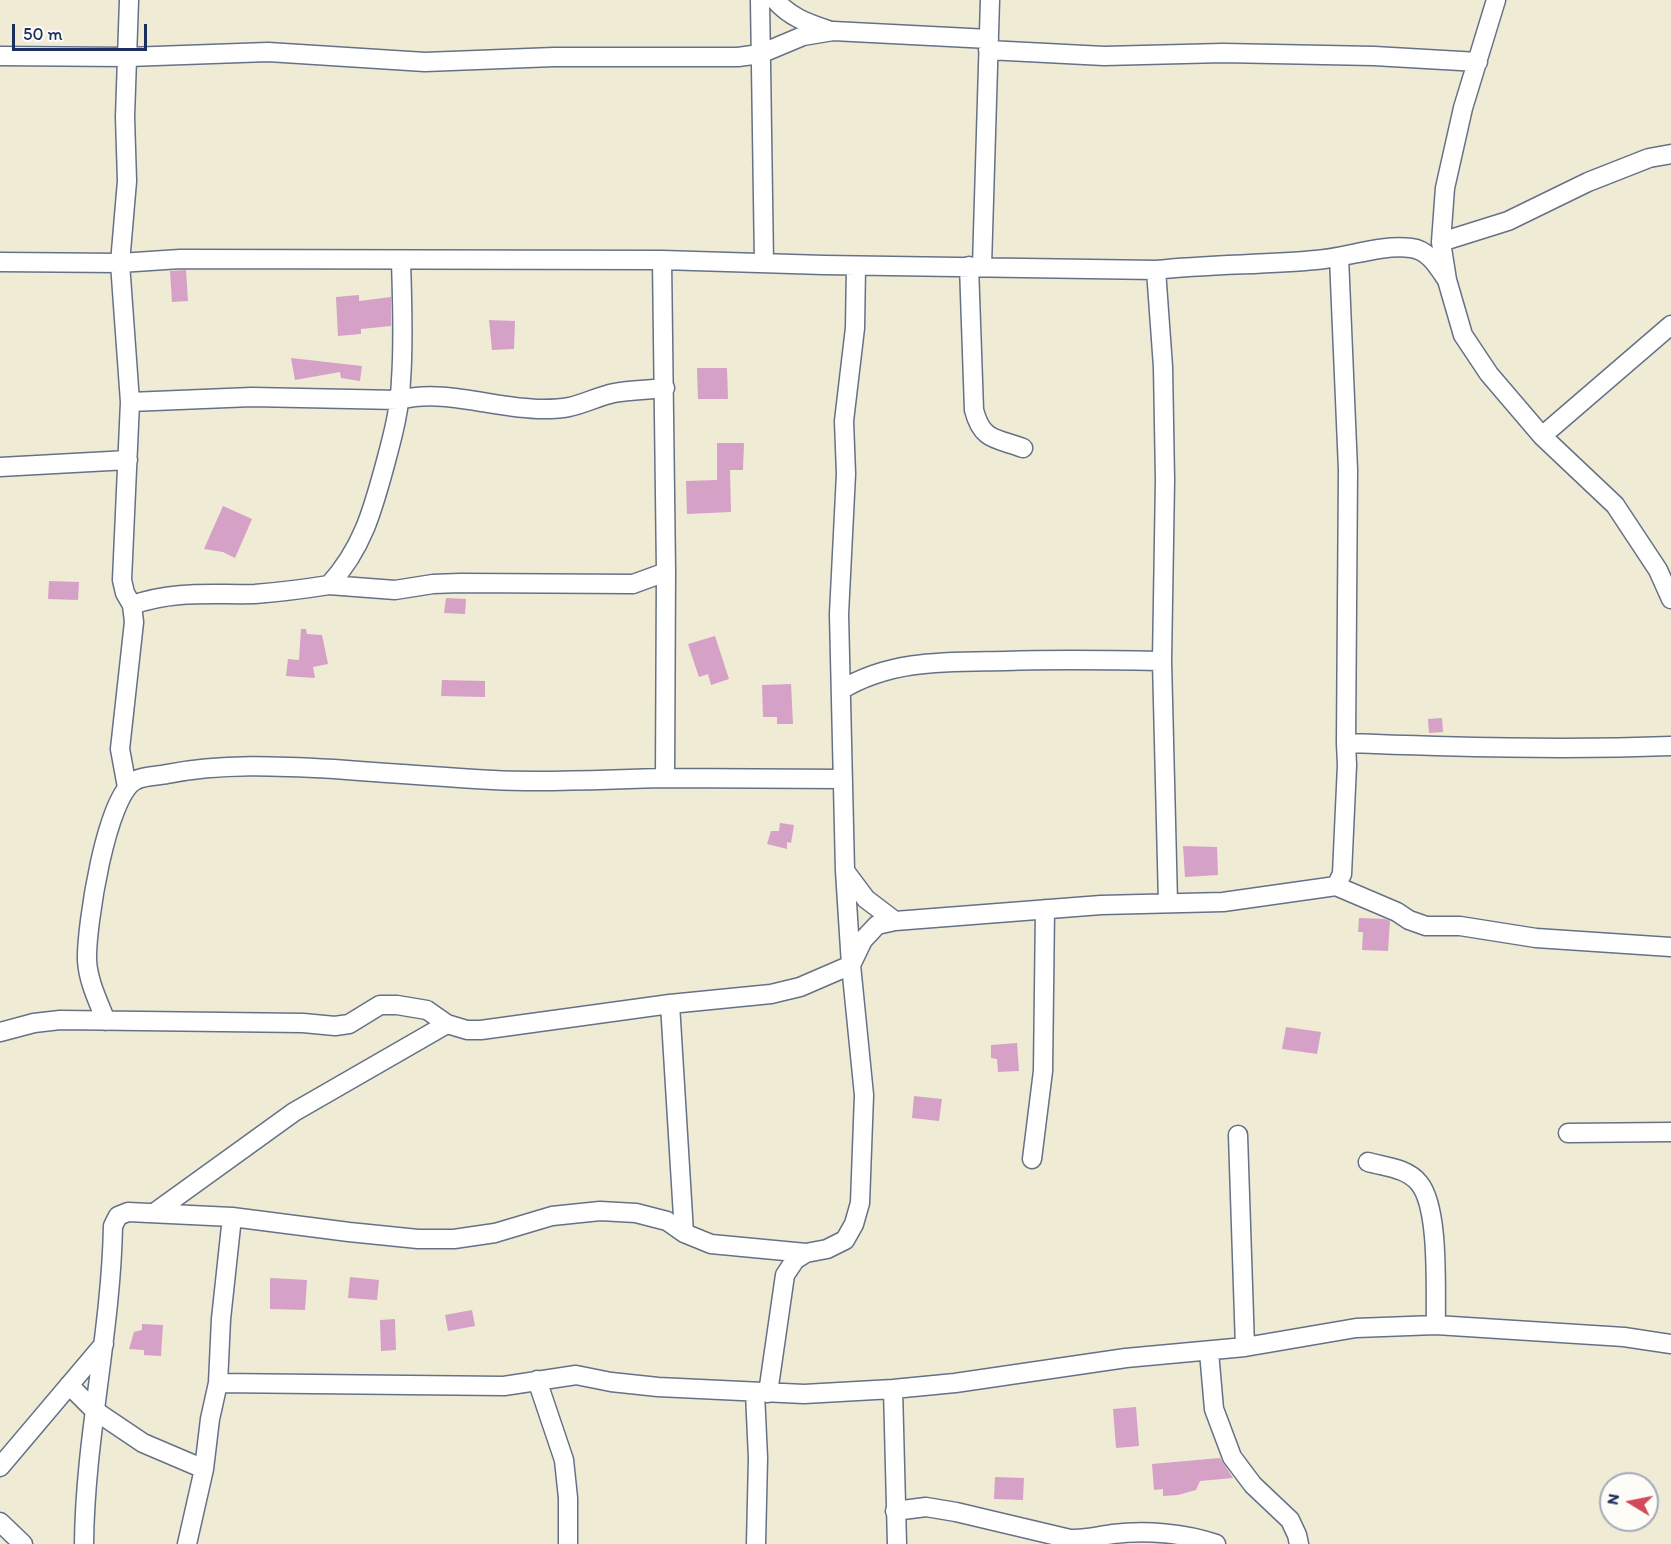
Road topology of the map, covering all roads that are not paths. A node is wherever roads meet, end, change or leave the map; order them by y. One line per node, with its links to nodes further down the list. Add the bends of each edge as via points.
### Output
1 (129, 0): 10 (street)
2 (760, 0): 8 (street)
3 (775, 0): 6 (street, via 804,22)
4 (990, 0): 7 (street)
5 (1496, 0): 11 (street)
6 (833, 31): 7 (street); 8 (street, via 803,36)
7 (988, 45): 11 (street, via 1104,56 1223,53); 21 (street)
8 (760, 54): 10 (street, via 425,62 268,52); 19 (street)
9 (0, 56): 10 (street)
10 (128, 57): 18 (street, via 127,182)
11 (1478, 62): 13 (street, via 1445,188)
12 (1671, 154): 13 (street, via 1649,158 1588,182 1508,221)
13 (1440, 242): 23 (street)
14 (1339, 257): 22 (street); 23 (street, via 1413,248 1432,258); 38 (street, via 1348,470)
15 (401, 260): 16 (street); 18 (street, via 180,259); 26 (street)
16 (662, 260): 19 (street); 25 (street)
17 (0, 262): 18 (street)
18 (120, 263): 27 (street)
19 (764, 263): 20 (street)
20 (856, 266): 21 (street); 37 (street, via 855,328 844,421)
21 (976, 266): 22 (street); 29 (street, via 974,410 978,426 986,435)
22 (1156, 270): 36 (street, via 1163,367)
23 (1447, 280): 28 (street, via 1463,335 1473,352)
24 (1671, 325): 28 (street)
25 (665, 388): 26 (street, via 613,394 568,408 518,408 433,396); 32 (street)
26 (399, 400): 27 (street, via 252,397); 33 (street, via 372,513 359,544)
27 (130, 402): 30 (street)
28 (1542, 436): 34 (street, via 1615,506 1658,570)
29 (1023, 448)
30 (129, 460): 31 (street); 35 (street, via 122,580)
31 (0, 467)
32 (666, 572): 33 (street, via 633,584 460,583 395,590); 40 (street)
33 (328, 585): 35 (street, via 255,594 156,597)
34 (1671, 599)
35 (132, 605): 42 (street, via 134,622 120,749)
36 (1162, 661): 37 (street, via 933,662 907,665 856,681); 45 (street)
37 (841, 690): 41 (street)
38 (1346, 742): 39 (street, via 1578,749); 44 (street, via 1342,874)
39 (1671, 746)
40 (665, 778): 41 (street); 42 (street, via 496,780 234,765 136,780)
41 (843, 778): 43 (street)
42 (127, 787): 51 (street, via 119,799 105,843 87,936 87,963)
43 (845, 871): 47 (street, via 866,899); 49 (street)
44 (1336, 886): 45 (street, via 1223,902); 48 (street, via 1426,926)
45 (1168, 903): 46 (street)
46 (1045, 909): 47 (street); 57 (street, via 1043,1071)
47 (895, 921): 49 (street, via 877,926 863,940)
48 (1671, 947)
49 (850, 965): 50 (street, via 800,987 771,994); 62 (street, via 864,1095 860,1203 845,1239 828,1249)
50 (670, 1004): 52 (street, via 481,1030); 61 (street)
51 (106, 1020): 52 (street, via 335,1026 349,1024 380,1005 397,1005 427,1010); 53 (street, via 60,1020)
52 (447, 1024): 59 (street, via 294,1112)
53 (0, 1032)
54 (1671, 1132): 55 (street)
55 (1568, 1133)
56 (1238, 1135): 66 (street)
57 (1032, 1159)
58 (1368, 1162): 63 (street, via 1403,1171 1419,1182 1428,1197 1433,1218)
59 (154, 1213): 60 (street); 64 (street, via 128,1212 118,1216 113,1226)
60 (232, 1217): 61 (street, via 418,1239 454,1239 495,1233 552,1216 600,1211 636,1213 667,1221); 69 (street)
61 (684, 1233): 62 (street, via 711,1244)
62 (806, 1253): 72 (street, via 795,1260 785,1275)
63 (1436, 1325): 65 (street, via 1624,1336); 66 (street, via 1356,1328)
64 (105, 1343): 70 (street); 73 (street)
65 (1671, 1344)
66 (1245, 1347): 67 (street)
67 (1209, 1352): 71 (street, via 1126,1358); 85 (street, via 1214,1409 1232,1457 1253,1485 1290,1520)
68 (537, 1380): 69 (street, via 504,1386); 72 (street, via 576,1375 658,1387); 81 (street, via 564,1460)
69 (218, 1383): 75 (street)
70 (69, 1385): 73 (street); 74 (street)
71 (893, 1389): 72 (street); 76 (street)
72 (762, 1393): 82 (street)
73 (94, 1410): 75 (street, via 143,1443); 79 (street)
74 (0, 1467)
75 (204, 1469): 80 (street)
76 (895, 1511): 83 (street); 84 (street, via 926,1507 1070,1539 1151,1532)
77 (0, 1522): 78 (street)
78 (23, 1544)
79 (84, 1544)
80 (187, 1544)
81 (568, 1544)
82 (756, 1544)
83 (897, 1544)
84 (1216, 1544)
85 (1299, 1544)

